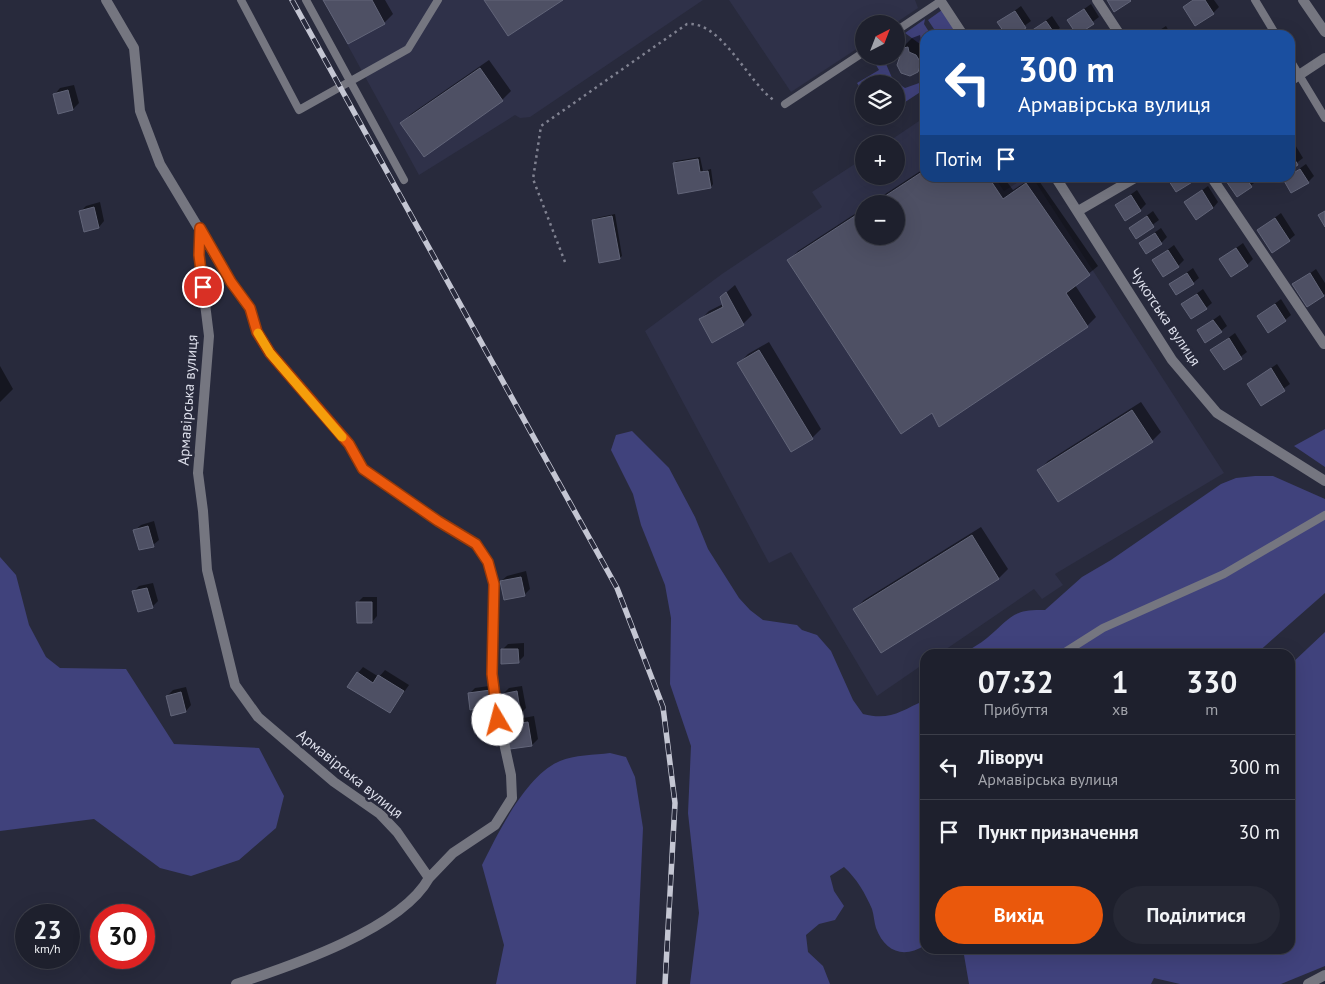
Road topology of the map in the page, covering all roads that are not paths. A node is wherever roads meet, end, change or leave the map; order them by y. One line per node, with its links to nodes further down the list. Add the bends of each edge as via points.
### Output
1 (106, 0): 26 (street, via 134,48 140,111 160,164)
2 (241, 0): 18 (lane, via 299,110)
3 (306, 0): 18 (lane)
4 (438, 0): 18 (lane, via 408,49)
5 (1098, 0): 11 (street)
6 (1255, 0): 12 (lane)
7 (1303, 0): 13 (street)
8 (941, 1): 9 (lane); 10 (street)
9 (905, 25)
10 (960, 30)
11 (1117, 30)
12 (1273, 30)
13 (1325, 32)
14 (855, 58): 19 (lane)
15 (1325, 58): 16 (street)
16 (1295, 77)
17 (1295, 79): 20 (lane)
18 (351, 82): 21 (lane)
19 (785, 104)
20 (1325, 118)
21 (404, 180)
22 (1059, 182): 25 (street, Чукотська вулиця)
23 (1127, 182): 25 (street)
24 (1215, 182): 27 (street)
25 (1078, 212): 28 (street, Чукотська вулиця, via 1172,360 1217,413)
26 (200, 228): 31 (street, Армавірська вулиця, via 199,255 210,336 198,472 207,570 235,685 258,717 334,782 380,814 398,832); 31 (street, via 250,308 257,332 270,353 349,444 363,469 476,544 488,562 494,584 492,674 498,720 511,776 512,798 495,825 453,854)
27 (1324, 344)
28 (1325, 481)
29 (1325, 515): 30 (lane, via 1224,574 1103,628)
30 (1070, 649)
31 (429, 878): 33 (street, via 421,892 396,915 352,939)
32 (1325, 975): 34 (street)
33 (236, 984)
34 (1308, 984)

